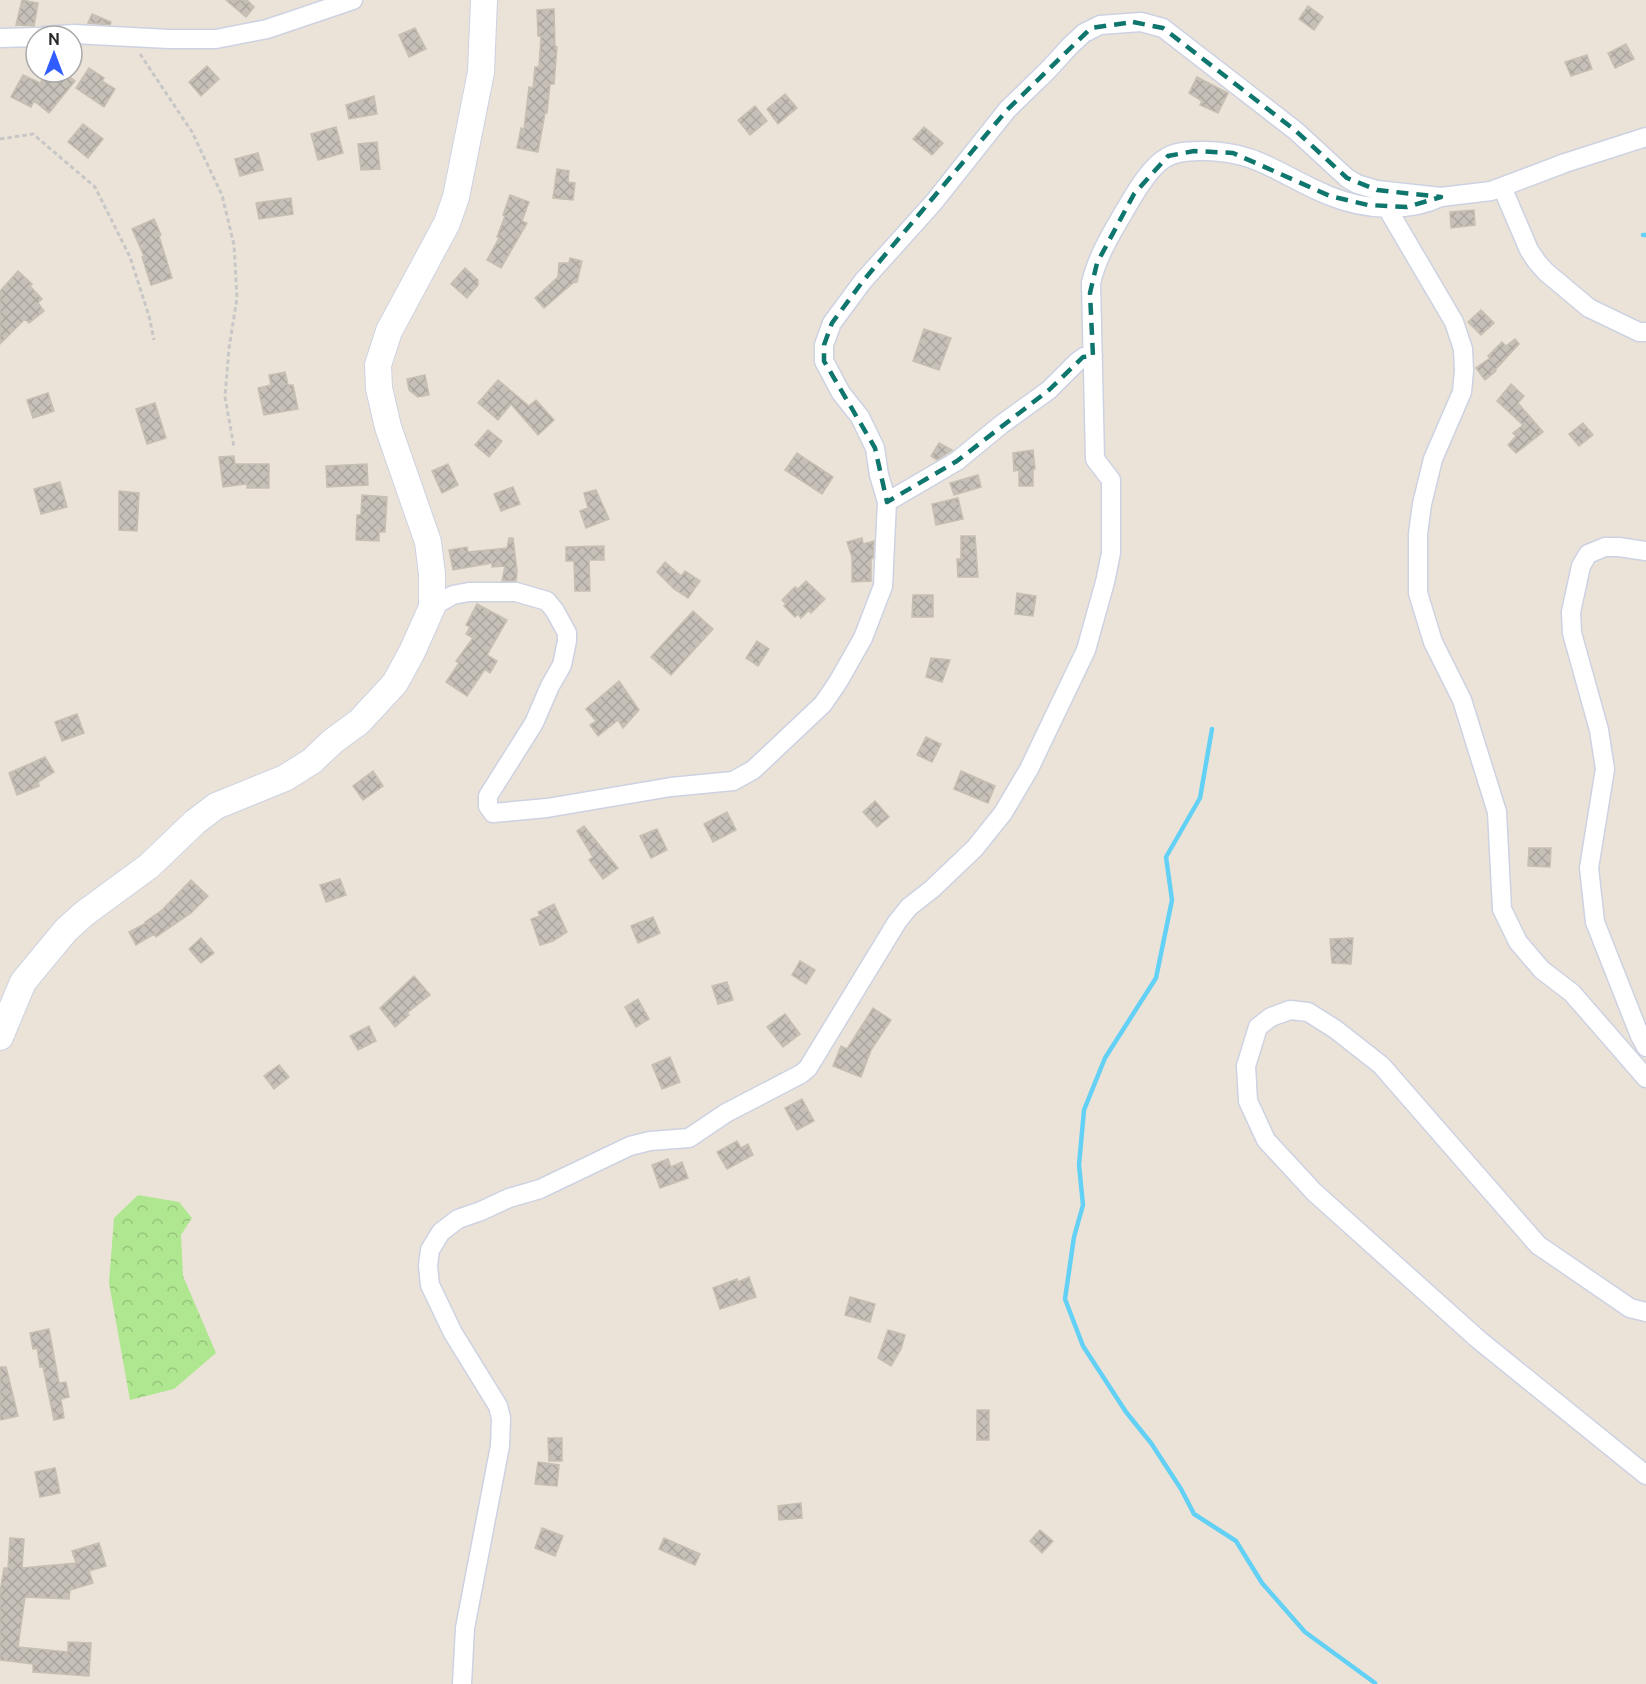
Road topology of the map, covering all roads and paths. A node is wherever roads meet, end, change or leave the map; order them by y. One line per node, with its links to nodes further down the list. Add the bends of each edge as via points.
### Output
1 (353, 0): 6 (street, via 267,29 226,37)
2 (484, 0): 18 (main road, via 481,72 456,197 447,223 389,332 378,366 388,427 428,542)
3 (84, 35): 6 (street)
4 (24, 37): 5 (street)
5 (0, 38)
6 (129, 38): 15 (path, via 192,132 222,195 234,245 237,298 225,397)
7 (1646, 137): 9 (street)
8 (0, 139): 13 (path, via 33,134 95,187 130,256)
9 (1502, 187): 10 (street); 12 (street, via 1529,250 1546,273 1589,308)
10 (1441, 197): 11 (street, via 1422,204); 16 (street, via 1377,190 1347,178 1296,131 1163,28 1133,22 1091,28 1007,110 934,202 863,281 832,324 824,345 824,361 875,448)
11 (1387, 208): 14 (street, via 1330,196 1273,167 1233,153 1194,151 1168,156 1134,194 1097,263 1090,289); 21 (street, via 1454,322 1462,349 1462,392 1433,459 1422,504 1418,593 1433,642 1462,700 1497,812 1502,909 1518,942 1542,970 1572,993)
12 (1644, 334)
13 (154, 340)
14 (1093, 356): 16 (street, via 1082,358 1049,390 957,461); 24 (street, via 1095,459 1111,480 1111,553 1086,650 1029,769 1003,813 975,848 897,922 801,1074 726,1113 689,1138 630,1146 540,1189 458,1219 441,1232 430,1250 430,1285 501,1418 500,1446 465,1628)
15 (234, 447)
16 (887, 502): 18 (street, via 884,586 863,638 823,704 753,770 733,781 493,813 488,796 534,723 562,665 567,633 547,601 516,592 453,594)
17 (1646, 550): 20 (street, via 1605,547 1588,554 1581,566 1571,612 1572,633 1599,730 1605,769 1589,868 1595,922)
18 (432, 607): 19 (main road, via 395,683 359,722 285,778 216,806 66,930 23,982)
19 (0, 1037)
20 (1646, 1047)
21 (1646, 1078)
22 (1646, 1312): 23 (street, via 1630,1308 1538,1245 1381,1065 1335,1029 1308,1012 1290,1010 1258,1027 1246,1066 1248,1101 1266,1140 1314,1192 1479,1340)
23 (1646, 1475)
24 (462, 1684)

